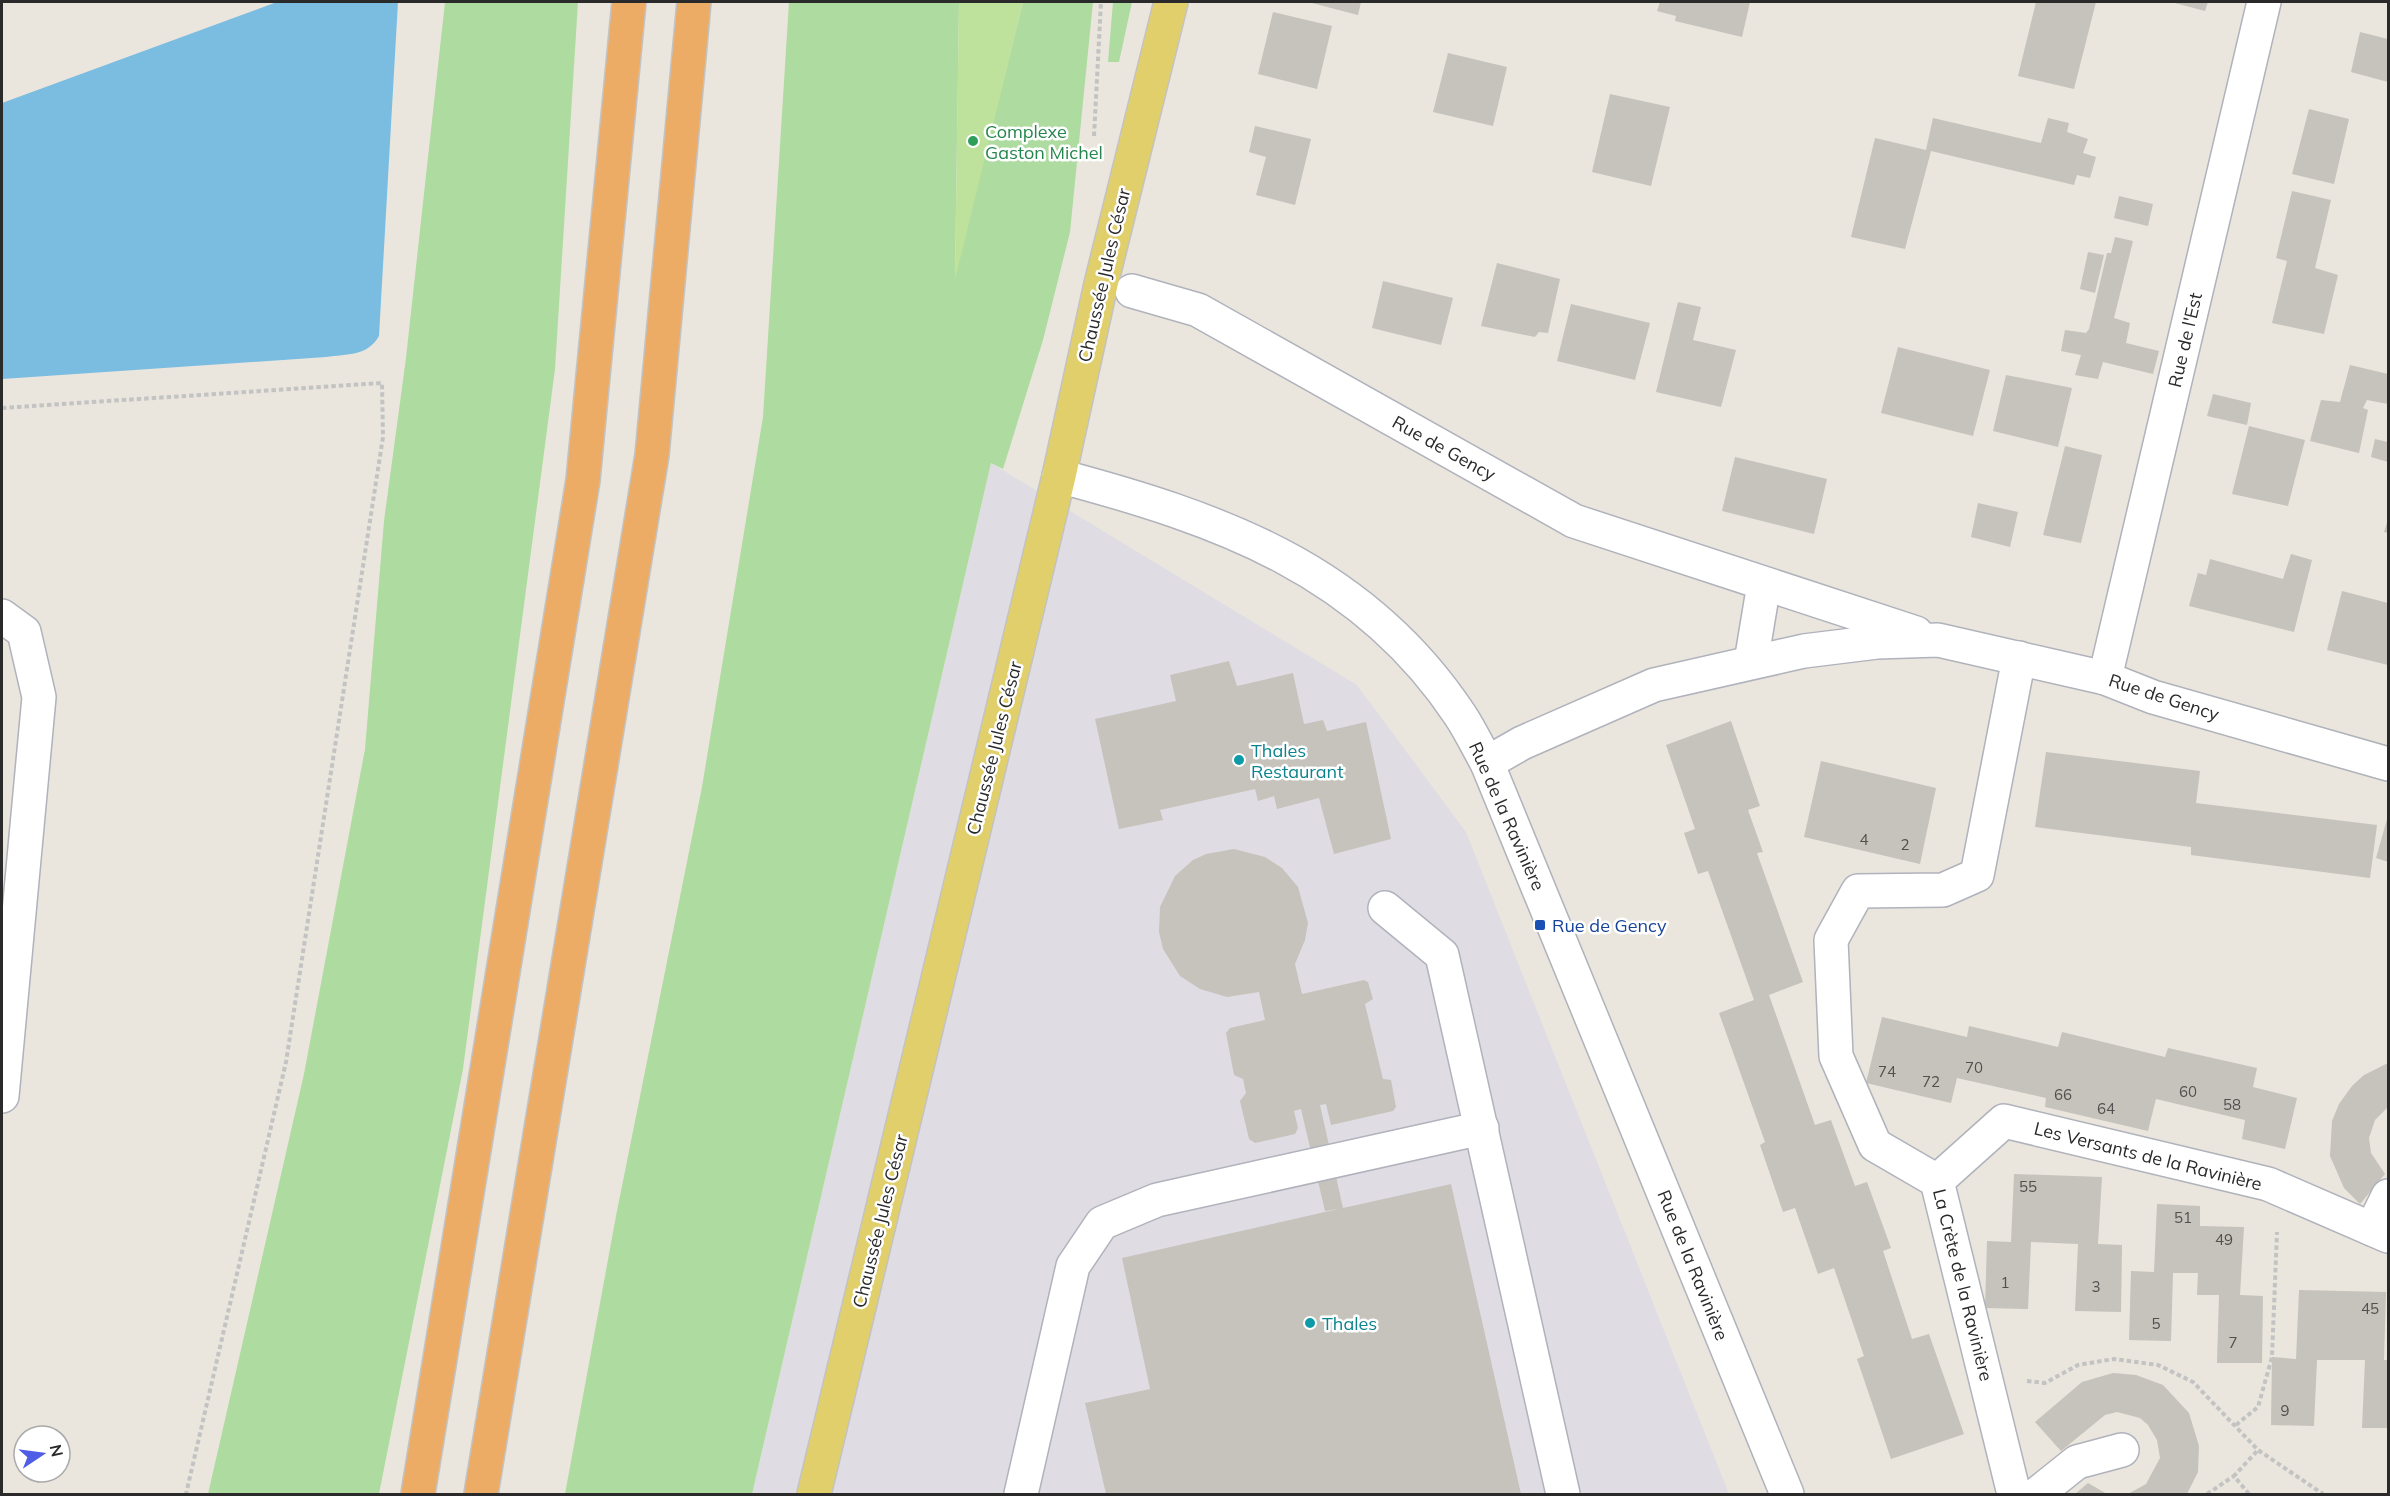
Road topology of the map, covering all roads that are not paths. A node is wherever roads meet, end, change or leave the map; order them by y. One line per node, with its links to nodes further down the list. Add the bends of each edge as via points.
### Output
1 (629, 2): 22 (highway, via 583,480)
2 (694, 2): 23 (highway, via 652,455)
3 (1171, 2): 6 (main road, Chaussée Jules César, via 1101,284)
4 (2264, 2): 12 (street, Rue de l'Est)
5 (1132, 291): 7 (street, Rue de Gency, via 1198,310 1574,521)
6 (1059, 476): 13 (street, Rue de la Ravinière, via 1185,512 1244,535 1351,598 1431,676 1461,715); 24 (main road, Chaussée Jules César)
7 (1764, 584): 9 (street, Rue de Gency); 11 (street)
8 (2, 616): 16 (street, via 24,632 39,697)
9 (1938, 640): 10 (street, Rue de Gency); 11 (street, Rue de Gency, via 1877,642)
10 (2019, 658): 12 (street, Rue de Gency); 18 (street, La Crète de la Ravinière, via 1977,875 1943,890 1858,891 1831,940 1836,1056 1875,1145)
11 (1751, 662): 13 (street, Rue de Gency, via 1654,685 1522,743)
12 (2105, 678): 14 (street, Rue de Gency, via 2153,697)
13 (1487, 763): 27 (street, Rue de la Ravinière)
14 (2388, 764)
15 (1385, 908): 17 (street, via 1442,955)
16 (2, 1096)
17 (1482, 1128): 25 (street, via 1157,1200 1102,1223 1073,1266); 26 (street)
18 (1937, 1181): 20 (street, Les Versants de la Ravinière, via 2004,1121 2279,1189); 28 (street, La Crète de la Ravinière)
19 (2388, 1196): 20 (street, Les Versants de la Ravinière)
20 (2380, 1233)
21 (2122, 1449): 29 (street, via 2077,1462)
22 (418, 1494)
23 (481, 1494)
24 (814, 1494)
25 (1021, 1494)
26 (1563, 1494)
27 (1787, 1494)
28 (2014, 1494)
29 (2037, 1494)

